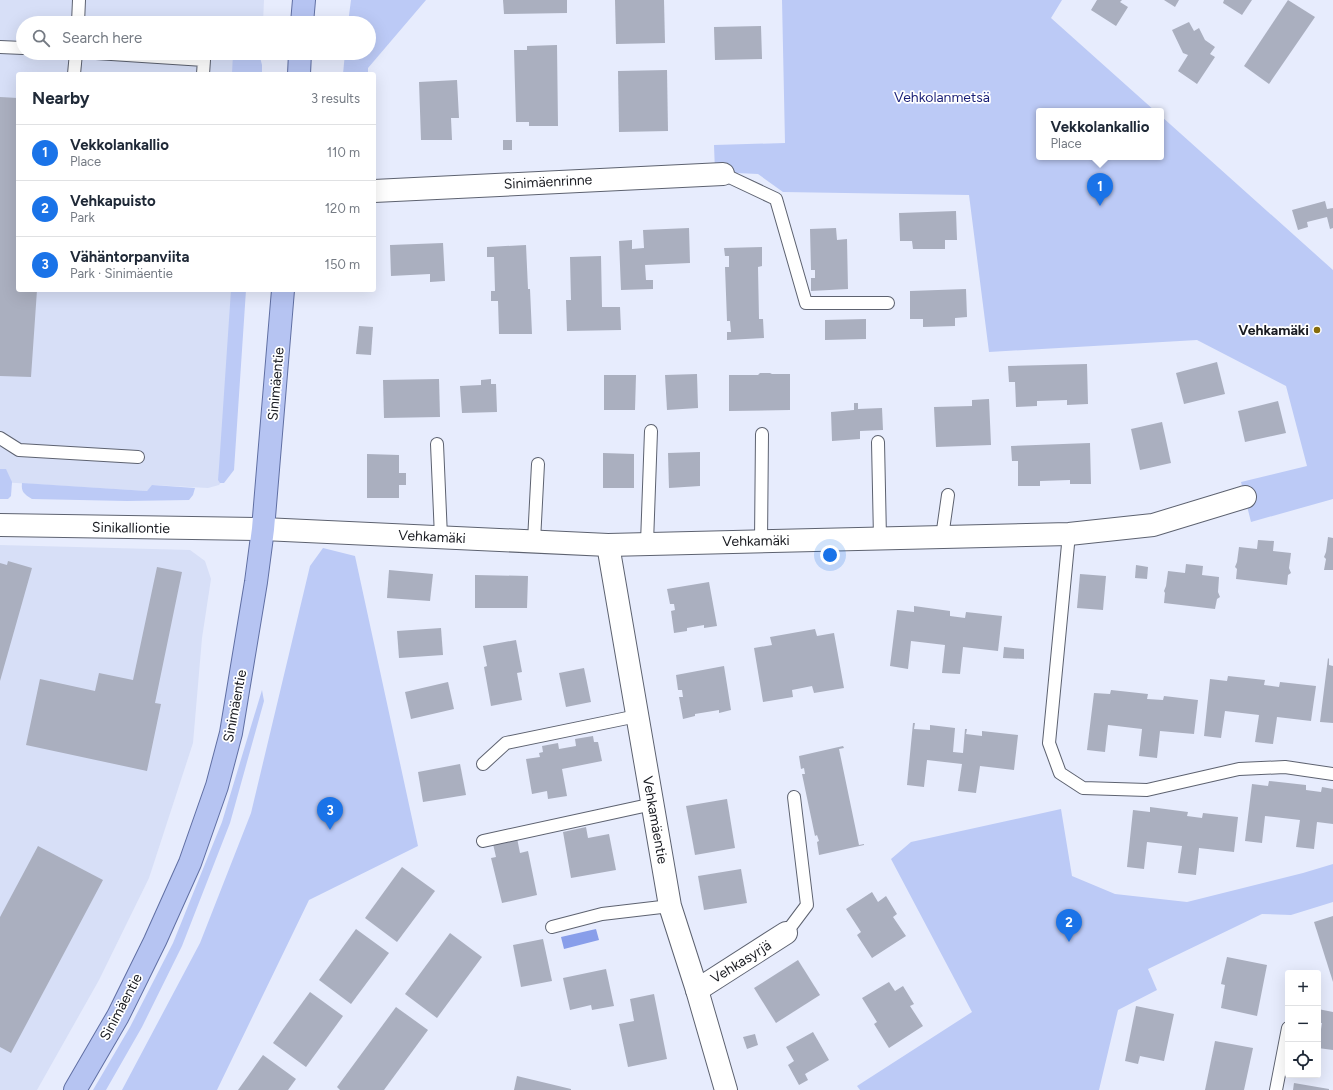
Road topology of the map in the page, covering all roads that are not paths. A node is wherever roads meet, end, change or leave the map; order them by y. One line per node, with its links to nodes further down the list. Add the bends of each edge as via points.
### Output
1 (79, 0): 3 (lane)
2 (304, 0): 4 (main road)
3 (78, 16)
4 (303, 16)
5 (0, 47): 6 (lane)
6 (16, 48)
7 (75, 60): 10 (lane)
8 (204, 60): 11 (lane)
9 (299, 60): 12 (main road)
10 (74, 72)
11 (203, 72)
12 (298, 72)
13 (723, 174): 14 (street, Sinimäenrinne); 16 (lane, via 776,199 806,303)
14 (376, 191)
15 (283, 292): 27 (main road, Sinimäentie)
16 (888, 303)
17 (651, 431): 34 (lane)
18 (762, 434): 33 (lane)
19 (0, 438): 22 (lane, via 19,450)
20 (878, 442): 31 (lane)
21 (437, 444): 29 (lane)
22 (138, 458)
23 (538, 464): 32 (lane)
24 (948, 495): 30 (lane)
25 (1245, 497): 28 (street, Vehkamäki, via 1152,525)
26 (0, 525): 27 (street, Sinikalliontie)
27 (263, 529): 29 (street, Vehkamäki); 47 (main road, Sinimäentie, via 231,734 217,786 190,863 155,941 118,1016)
28 (1069, 534): 30 (street, Vehkamäki); 38 (lane, via 1049,743 1060,773 1083,788 1147,790 1239,770 1285,767)
29 (442, 537): 32 (street, Vehkamäki)
30 (942, 537): 31 (street, Vehkamäki)
31 (880, 538): 33 (street, Vehkamäki)
32 (534, 541): 35 (street, Vehkamäki)
33 (761, 541): 34 (street, Vehkamäki)
34 (647, 544): 35 (street, Vehkamäki)
35 (608, 545): 36 (street, Vehkamäentie)
36 (637, 716): 37 (lane, via 506,743); 40 (street, Vehkamäentie)
37 (483, 764)
38 (1333, 774)
39 (794, 797): 44 (lane, via 807,905)
40 (653, 804): 41 (lane); 42 (street, Vehkamäentie)
41 (483, 840)
42 (670, 906): 43 (lane, via 602,914); 45 (street, Vehkamäentie)
43 (552, 927)
44 (786, 933): 45 (street, Vehkasyrjä)
45 (697, 990): 48 (street, Vehkamäentie)
46 (1285, 1042): 49 (lane)
47 (75, 1090)
48 (726, 1090)
49 (1276, 1090)

